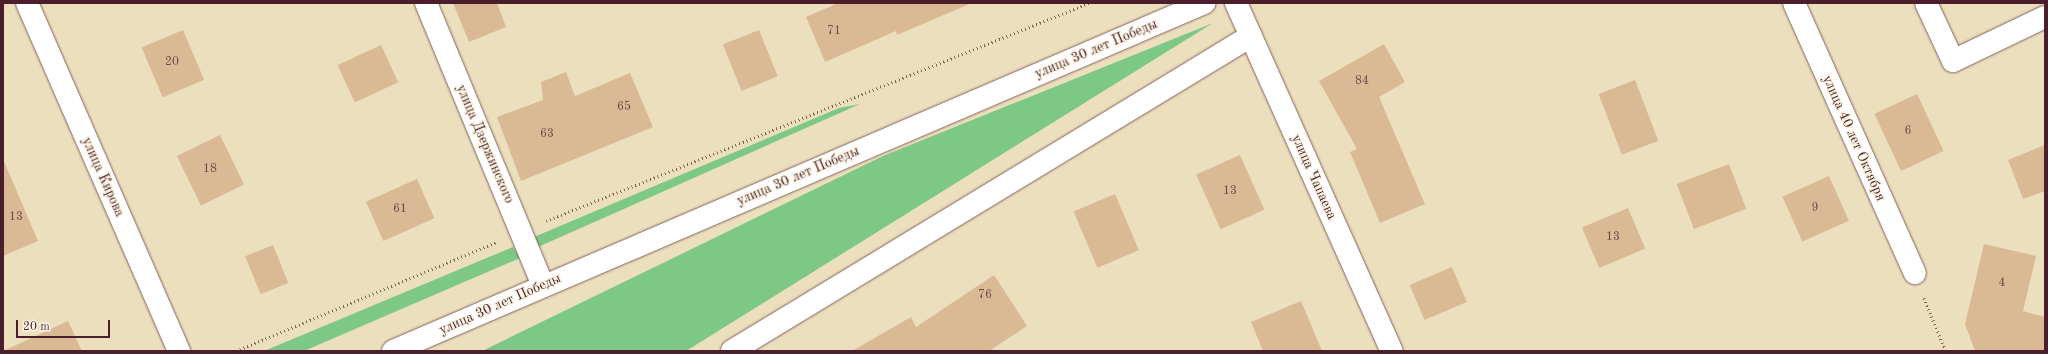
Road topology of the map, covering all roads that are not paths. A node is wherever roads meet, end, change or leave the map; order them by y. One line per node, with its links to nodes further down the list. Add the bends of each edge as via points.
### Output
1 (27, 3): 11 (street, улица Кирова)
2 (426, 3): 10 (street, улица Дзержинского)
3 (1204, 3): 10 (street, улица 30 лет Победы)
4 (1236, 3): 8 (street, улица Чапаева)
5 (1794, 3): 9 (street, улица 40 лет Октября)
6 (1926, 3): 7 (street, via 1953,61)
7 (2045, 17)
8 (1251, 36): 13 (street); 14 (street, улица Чапаева)
9 (1915, 274)
10 (543, 285): 12 (street, улица 30 лет Победы)
11 (180, 351)
12 (393, 351)
13 (732, 351)
14 (1392, 351)

